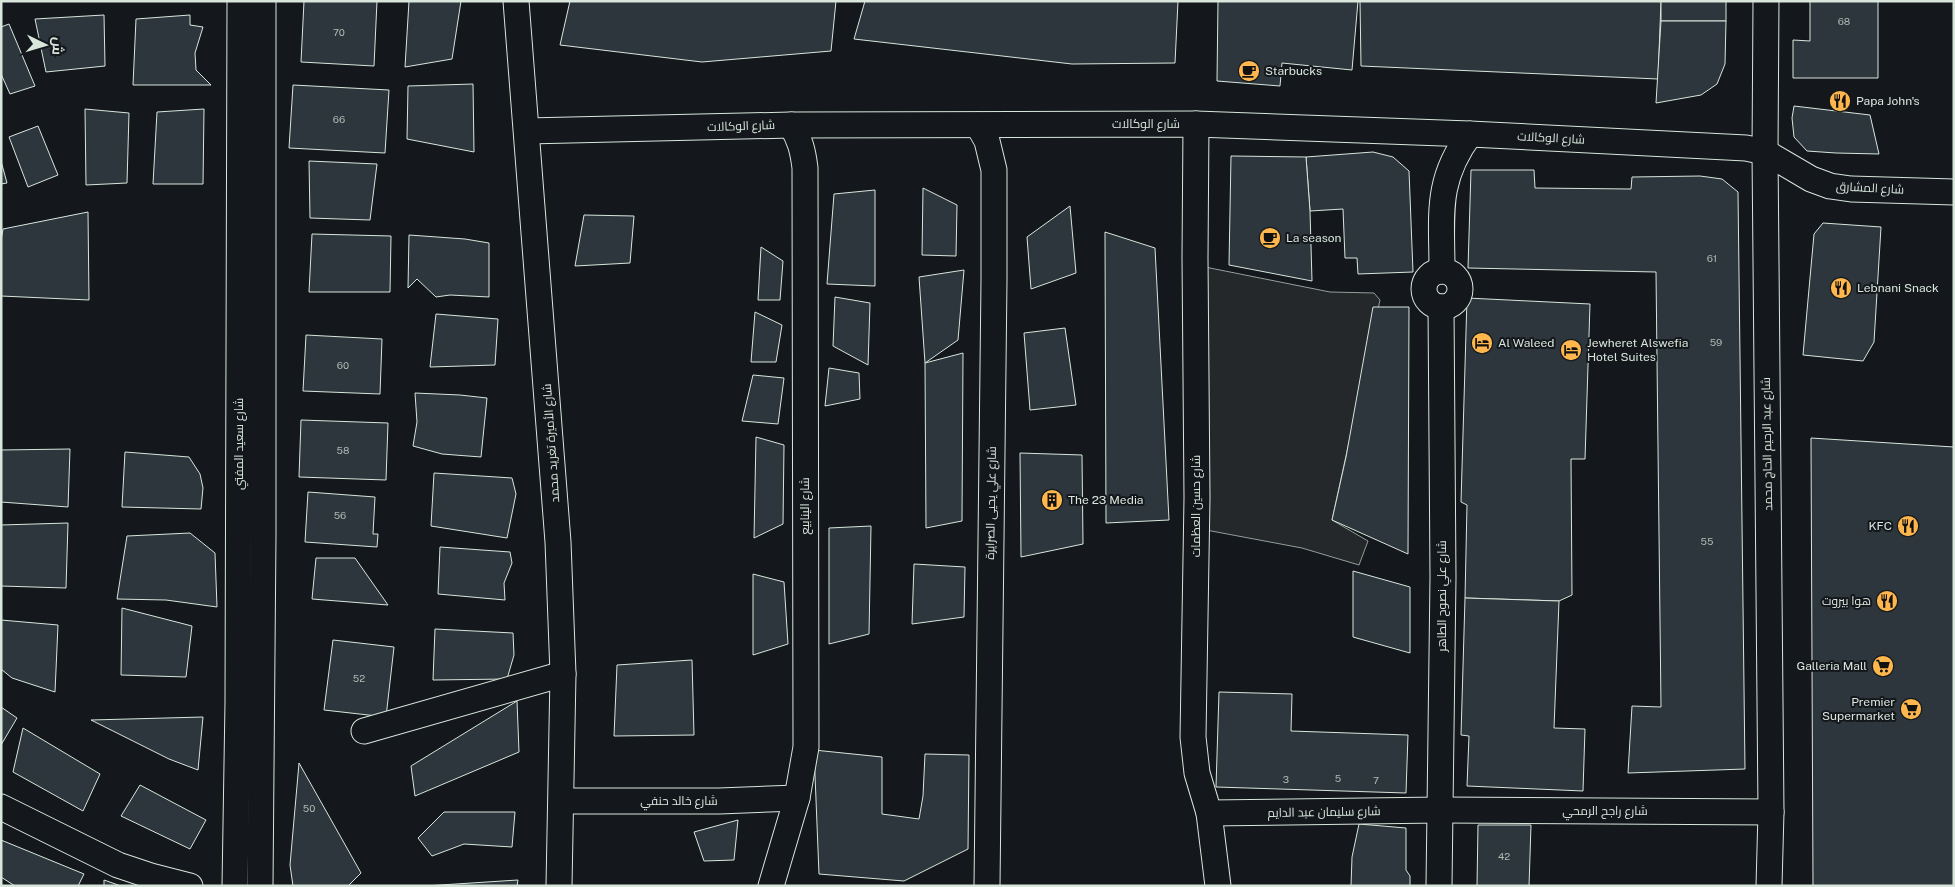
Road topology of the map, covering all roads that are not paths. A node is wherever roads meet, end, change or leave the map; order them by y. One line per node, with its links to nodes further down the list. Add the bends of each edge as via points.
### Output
1 (240, 1): 21 (street, شارع سعيد المفتي)
2 (263, 1): 22 (street, شارع سعيد المفتي)
3 (516, 1): 8 (street, شارع الأميرة تغريد محمد)
4 (1766, 1): 10 (street, شارع عبد الرحيم الحاج محمد)
5 (978, 124): 6 (street, شارع الوكالات); 7 (street, شارع الوكالات); 25 (street, شارع علي يحيى الصرايرة, via 989,146 994,170)
6 (1196, 124): 9 (street, شارع الوكالات); 19 (street, شارع حسين العظمات, via 1197,498 1193,737 1197,774)
7 (791, 125): 8 (street, شارع الوكالات); 14 (street, شارع الينابيع, via 803,150 805,168 806,747)
8 (526, 131): 12 (street, شارع الأميرة تغريد محمد, via 555,494)
9 (1470, 134): 10 (street, شارع الوكالات, via 1730,146); 17 (street, شارع علي نصوح الطاهر, via 1450,166 1444,184 1442,271 1430,276 1424,289 1429,301 1441,307 1443,577)
10 (1765, 152): 11 (street, شارع المشارق, via 1811,179 1830,186); 18 (street, شارع عبد الرحيم الحاج محمد)
11 (1954, 192)
12 (563, 674): 13 (street); 15 (street, شارع الأميرة تغريد محمد)
13 (364, 731)
14 (797, 798): 15 (street, شارع خالد حنفي); 24 (street, شارع الينابيع)
15 (562, 801): 23 (street, شارع الأميرة تغريد محمد)
16 (1, 807): 20 (street, via 118,865)
17 (1440, 810): 18 (street, شارع راجح الرمحي); 19 (street, شارع سليمان عبد الدايم); 27 (street, شارع علي نصوح الطاهر)
18 (1771, 812): 28 (street, شارع عبد الرحيم الحاج محمد)
19 (1209, 814): 26 (street, شارع حسين العظمات)
20 (190, 886)
21 (235, 886)
22 (260, 886)
23 (559, 886)
24 (770, 886)
25 (986, 886)
26 (1218, 886)
27 (1439, 886)
28 (1769, 886)

